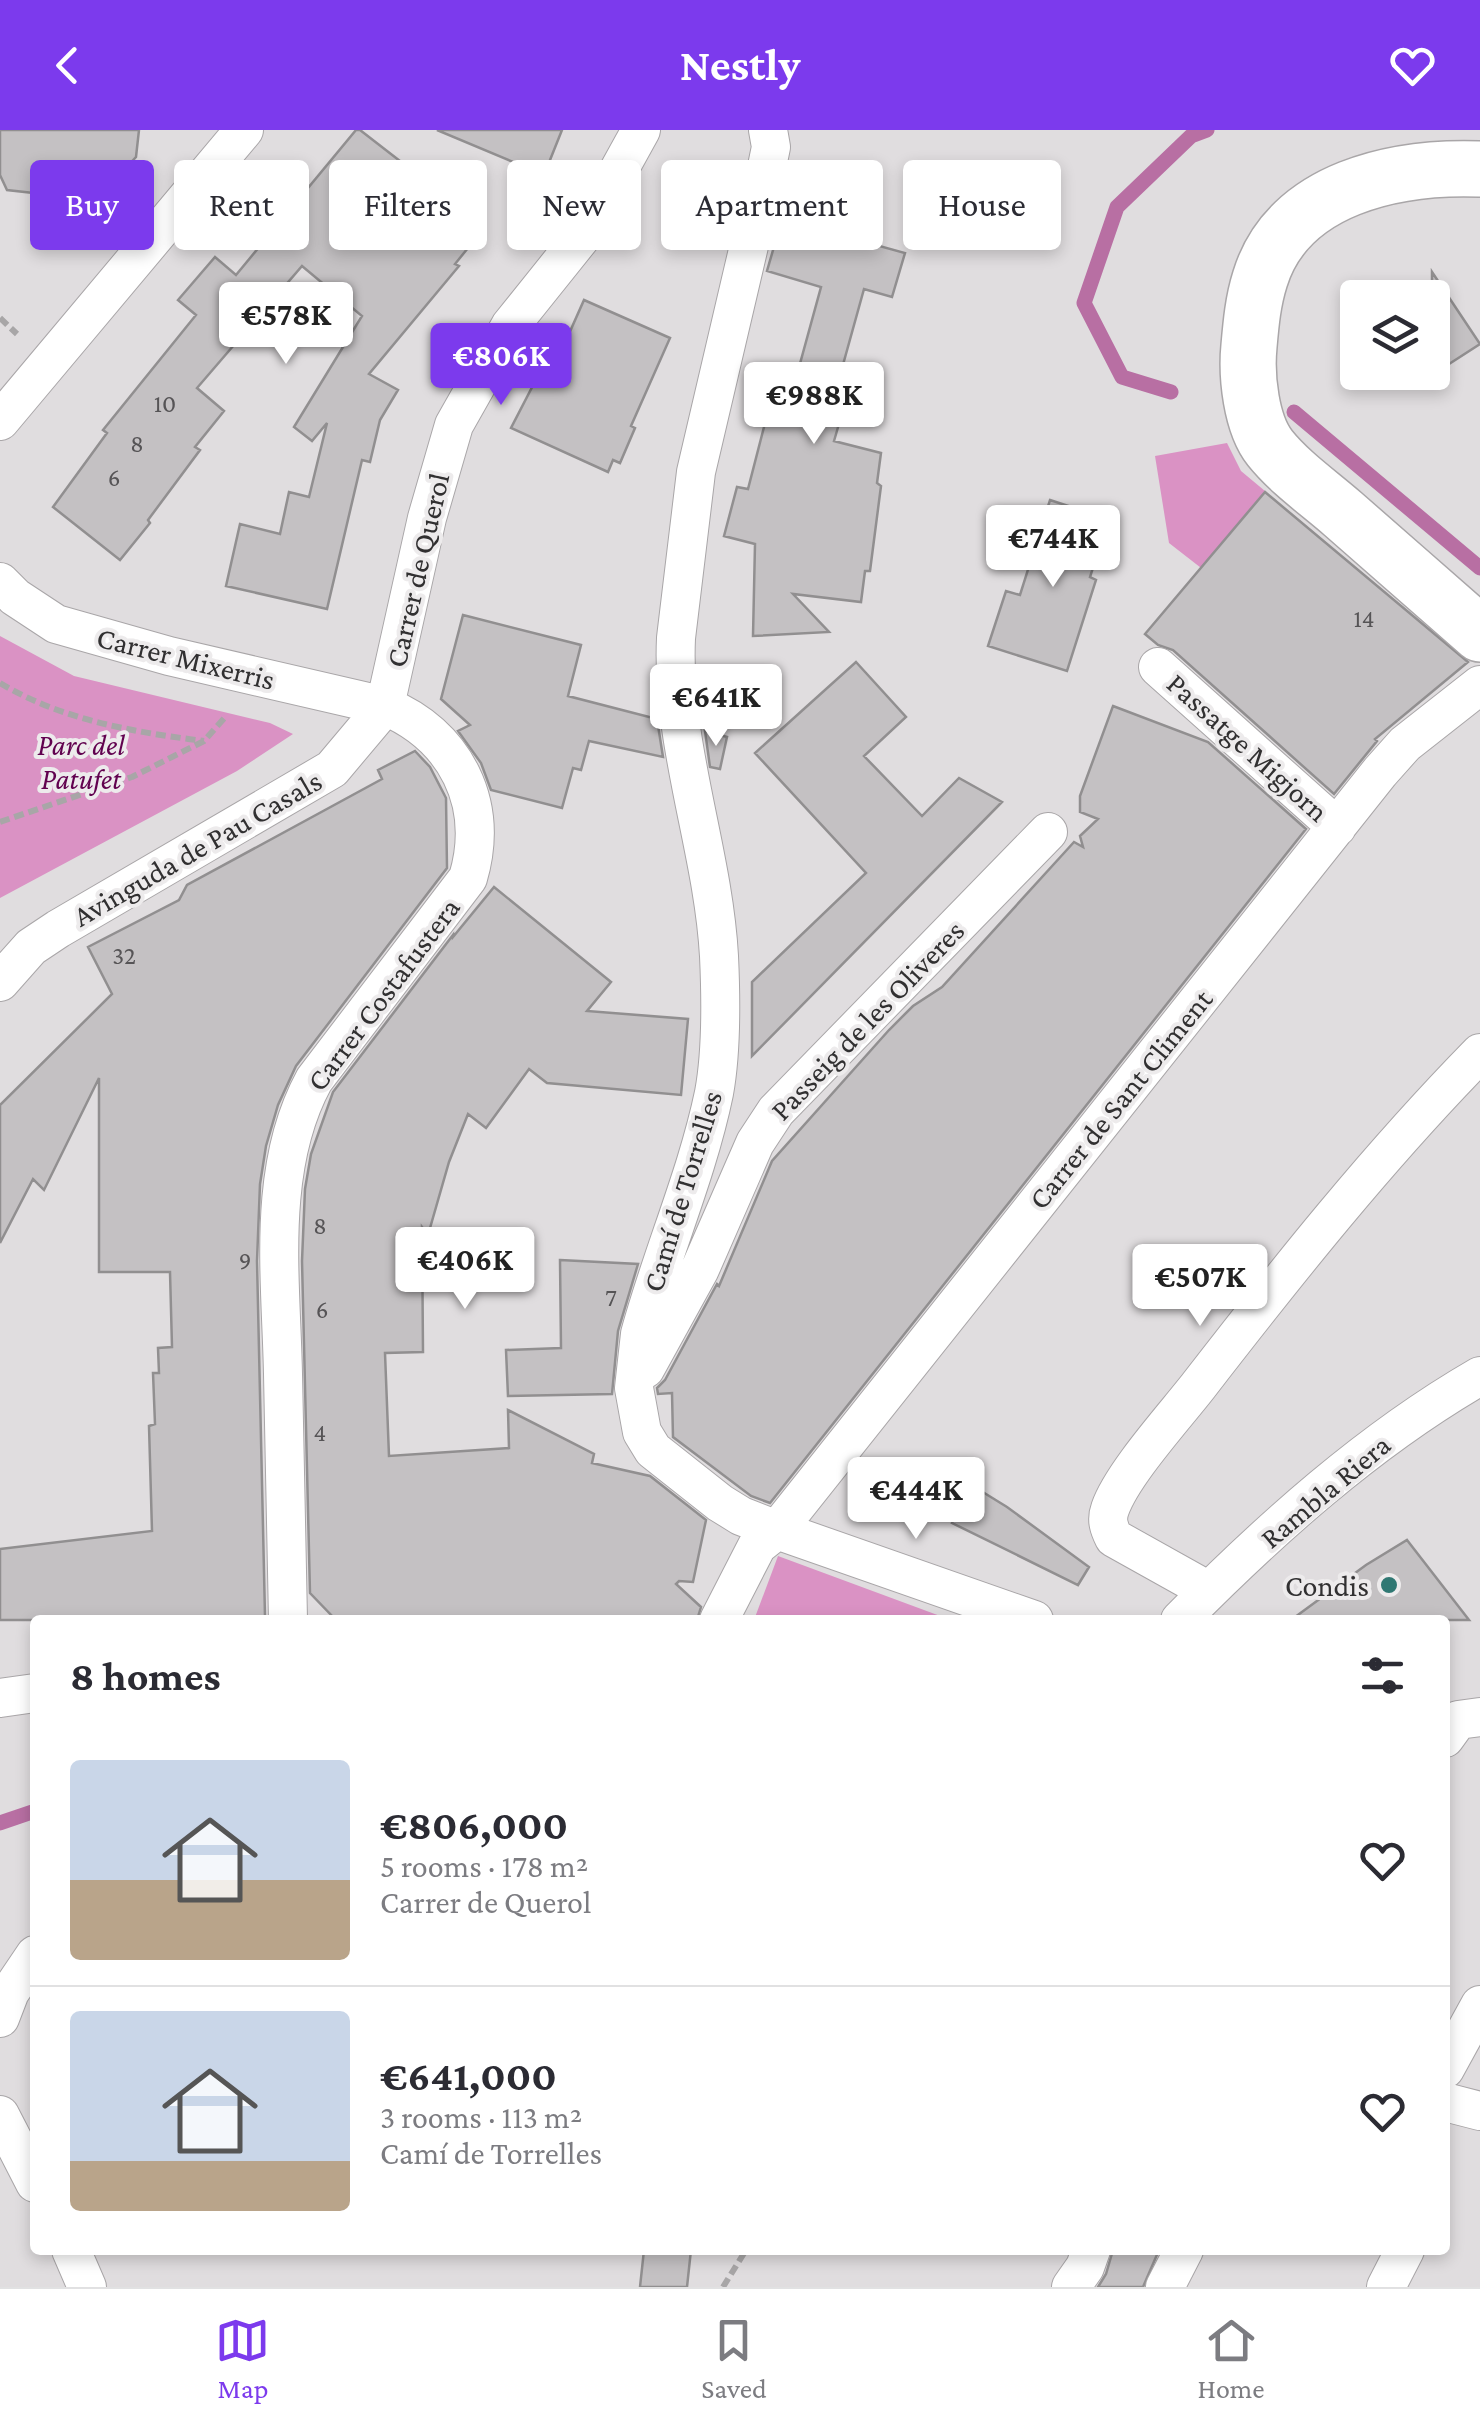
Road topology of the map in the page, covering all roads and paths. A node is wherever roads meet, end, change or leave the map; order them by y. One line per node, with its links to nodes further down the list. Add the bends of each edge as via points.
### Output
1 (244, 130): 5 (street)
2 (640, 130): 11 (street, Carrer de Querol, via 583,236 510,326 454,425)
3 (768, 130): 21 (street, Camí de Torrelles, via 763,186 696,472 676,638 681,724 716,928 715,1089 640,1334)
4 (1480, 170): 7 (street, via 1391,174 1338,192 1306,214 1281,239 1260,276 1247,368 1268,446)
5 (0, 421)
6 (0, 582): 11 (street, Carrer Mixerris, via 56,624)
7 (1480, 634)
8 (1158, 667): 15 (street, Passatge Migjorn)
9 (0, 683): 13 (path, via 91,721)
10 (1480, 685): 15 (street, Carrer de Sant Climent, via 1405,744)
11 (385, 706): 17 (street, Avinguda de Pau Casals, via 332,769); 24 (street, Carrer Costafustera, via 412,717 454,762 468,786 474,857 450,905 314,1080 286,1150 281,1259)
12 (228, 713): 13 (path)
13 (204, 741): 14 (path, via 132,777)
14 (0, 822)
15 (1337, 827): 22 (street, Carrer de Sant Climent)
16 (1048, 832): 21 (street, Passeig de les Oliveres, via 776,1111)
17 (16, 952): 18 (street, Avinguda de Pau Casals)
18 (0, 982)
19 (1480, 1053): 23 (street, via 1310,1243 1113,1501 1108,1515 1114,1538)
20 (1480, 1376): 23 (street, Rambla Riera, via 1362,1455)
21 (634, 1388): 22 (street, Camí de Torrelles, via 642,1432 653,1450 720,1504)
22 (778, 1530): 25 (street, Carrer de Sant Climent, via 756,1546); 26 (street, Camí de Torrelles)
23 (1209, 1591): 27 (street, Rambla Riera)
24 (288, 1615)
25 (722, 1615)
26 (1020, 1615)
27 (1185, 1615)
28 (30, 1694): 29 (street)
29 (0, 1698)
30 (1480, 1717): 31 (street, via 1458,1720)
31 (1450, 1731)
32 (30, 1962): 33 (street)
33 (4, 2001)
34 (1480, 2005): 35 (street)
35 (1454, 2103)
36 (0, 2115): 37 (street)
37 (30, 2173)
38 (73, 2255): 43 (street)
39 (743, 2255): 44 (path)
40 (1089, 2255): 45 (street)
41 (1182, 2255): 46 (street)
42 (1402, 2255): 47 (street)
43 (87, 2287)
44 (723, 2287)
45 (1071, 2287)
46 (1166, 2287)
47 (1386, 2287)

